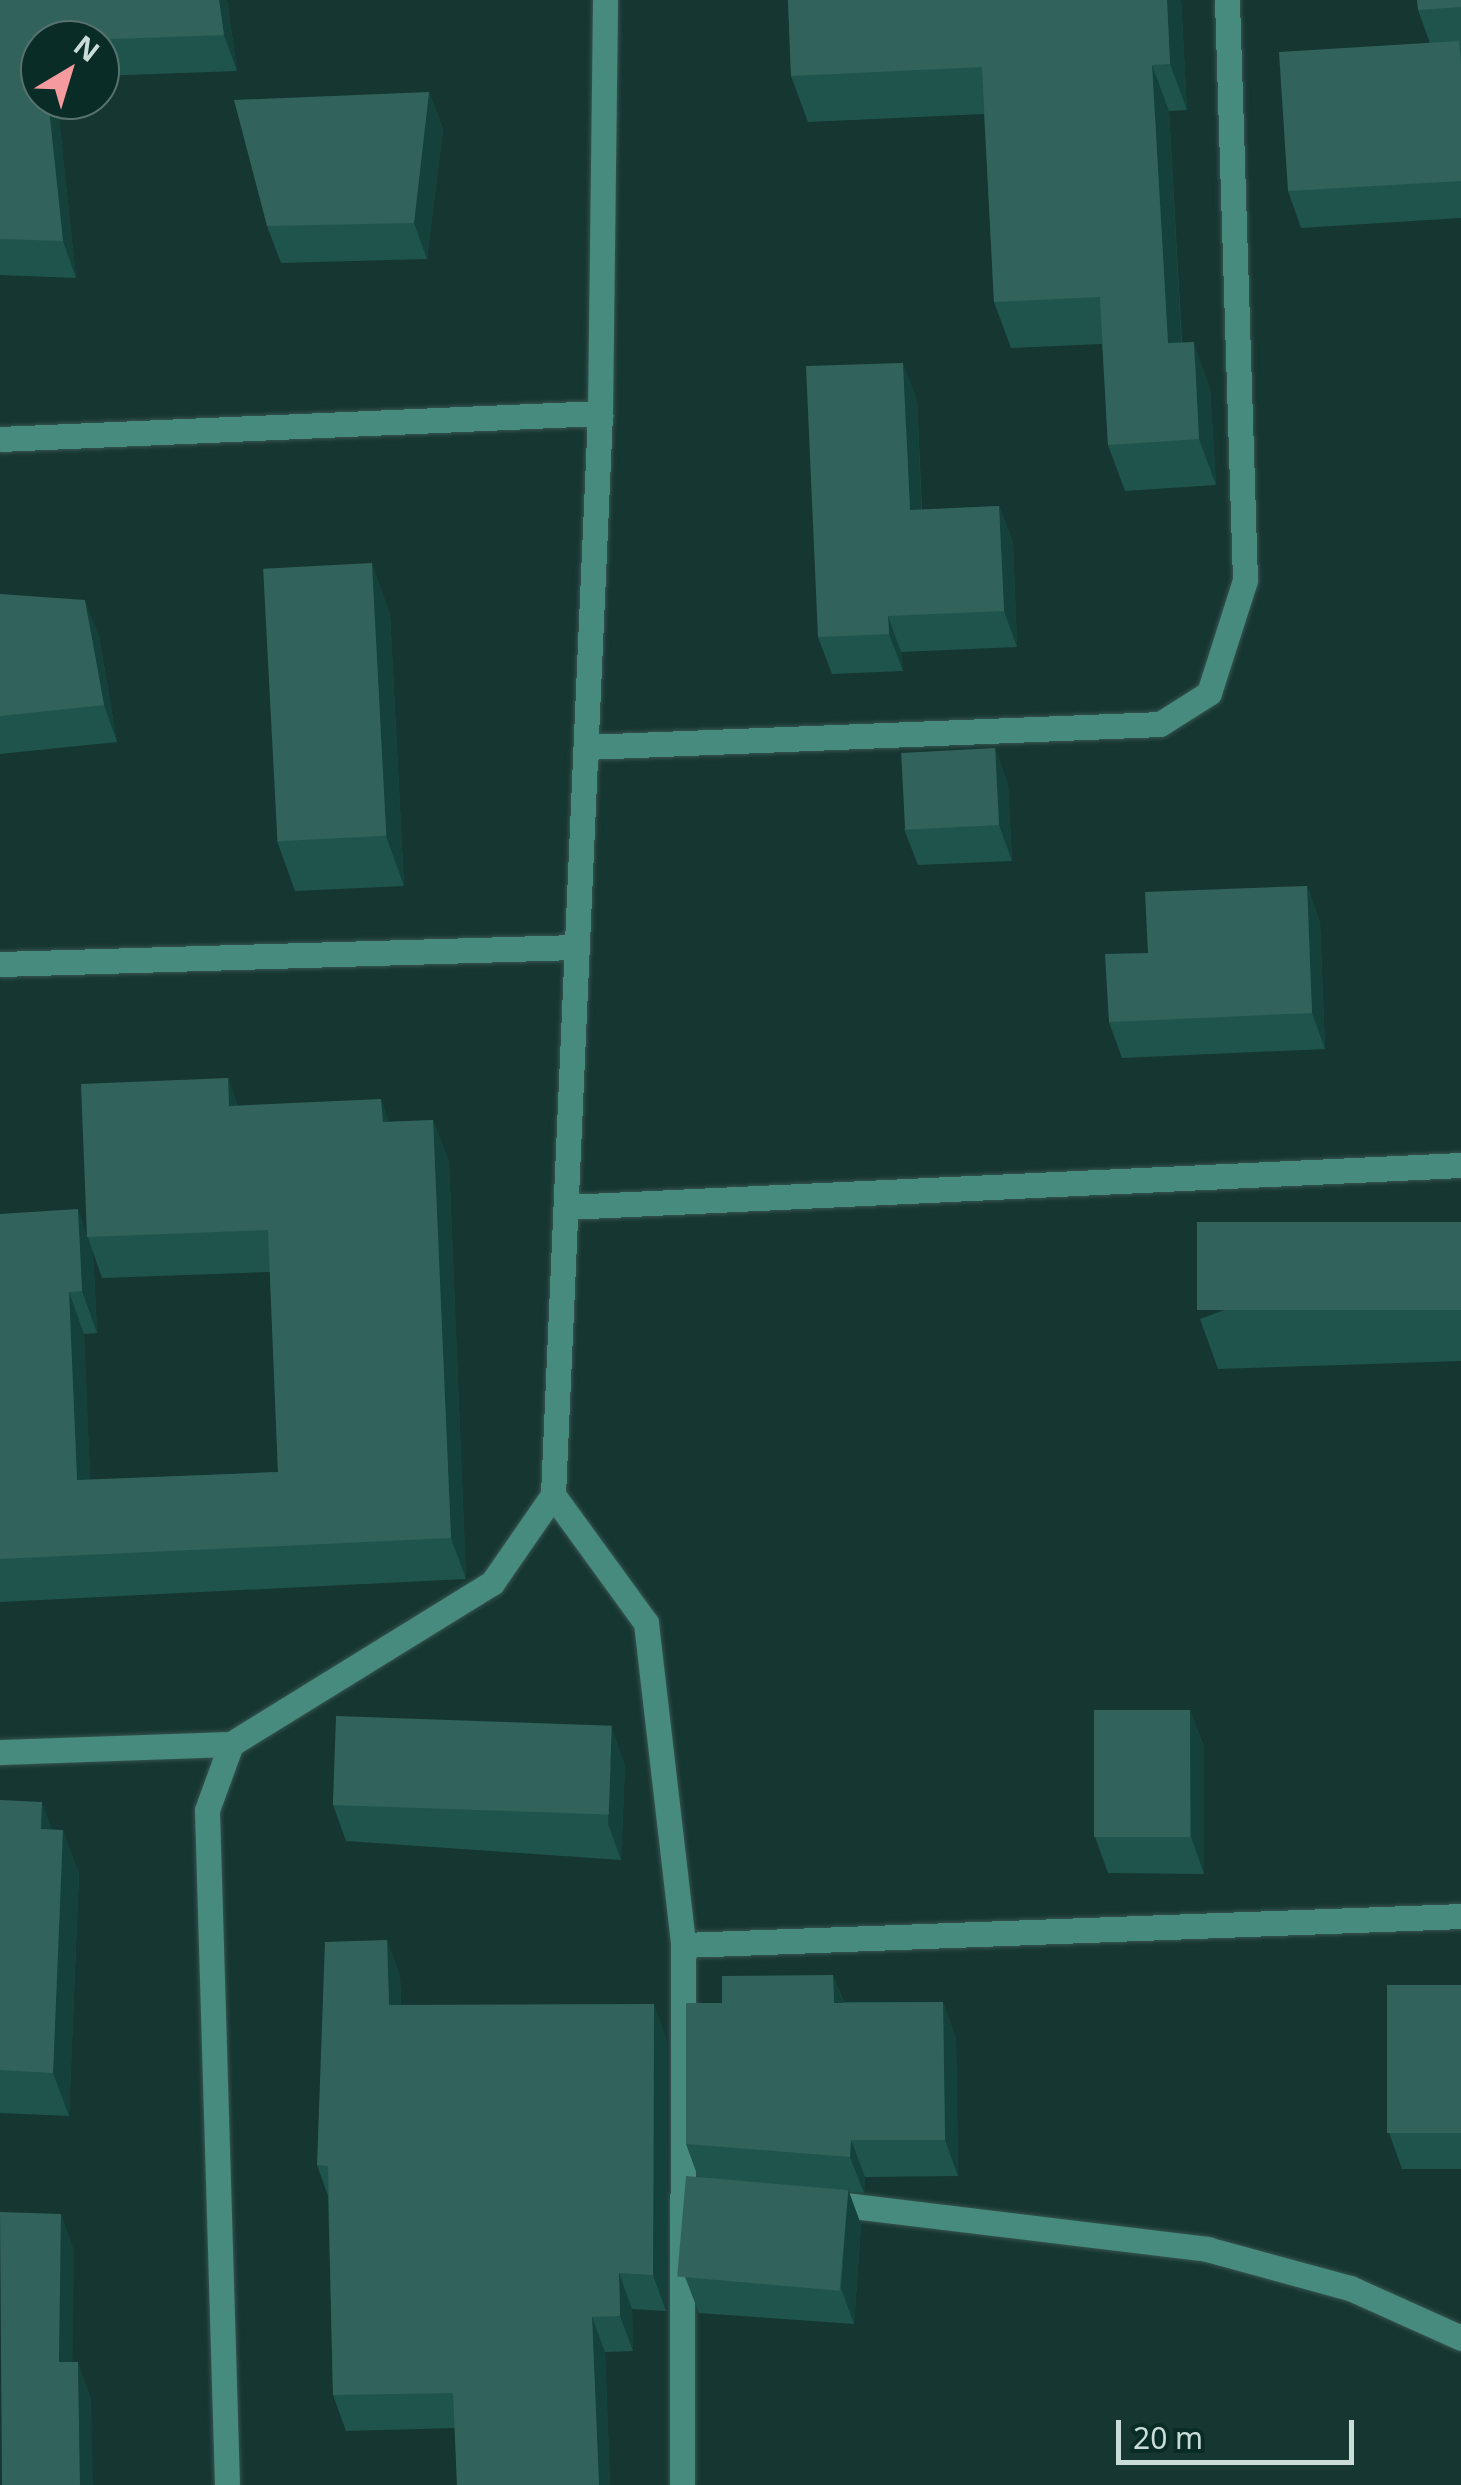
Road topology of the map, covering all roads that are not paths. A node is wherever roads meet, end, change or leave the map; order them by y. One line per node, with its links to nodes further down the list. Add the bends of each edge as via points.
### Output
1 (605, 0): 3 (street)
2 (1227, 0): 5 (street, via 1245,580 1209,693 1160,724)
3 (600, 413): 4 (street); 5 (street)
4 (0, 439)
5 (586, 747): 6 (street)
6 (577, 947): 7 (street); 9 (street)
7 (0, 964)
8 (1461, 1165): 9 (street)
9 (566, 1208): 10 (street)
10 (553, 1494): 11 (street, via 492,1583); 14 (street, via 646,1623)
11 (231, 1744): 12 (street); 19 (street, via 207,1810)
12 (0, 1752)
13 (1461, 1916): 14 (street)
14 (683, 1944): 15 (street)
15 (682, 2195): 16 (street); 20 (street)
16 (720, 2197)
17 (795, 2201): 18 (street, via 1207,2250 1350,2288)
18 (1461, 2338)
19 (226, 2485)
20 (682, 2485)

